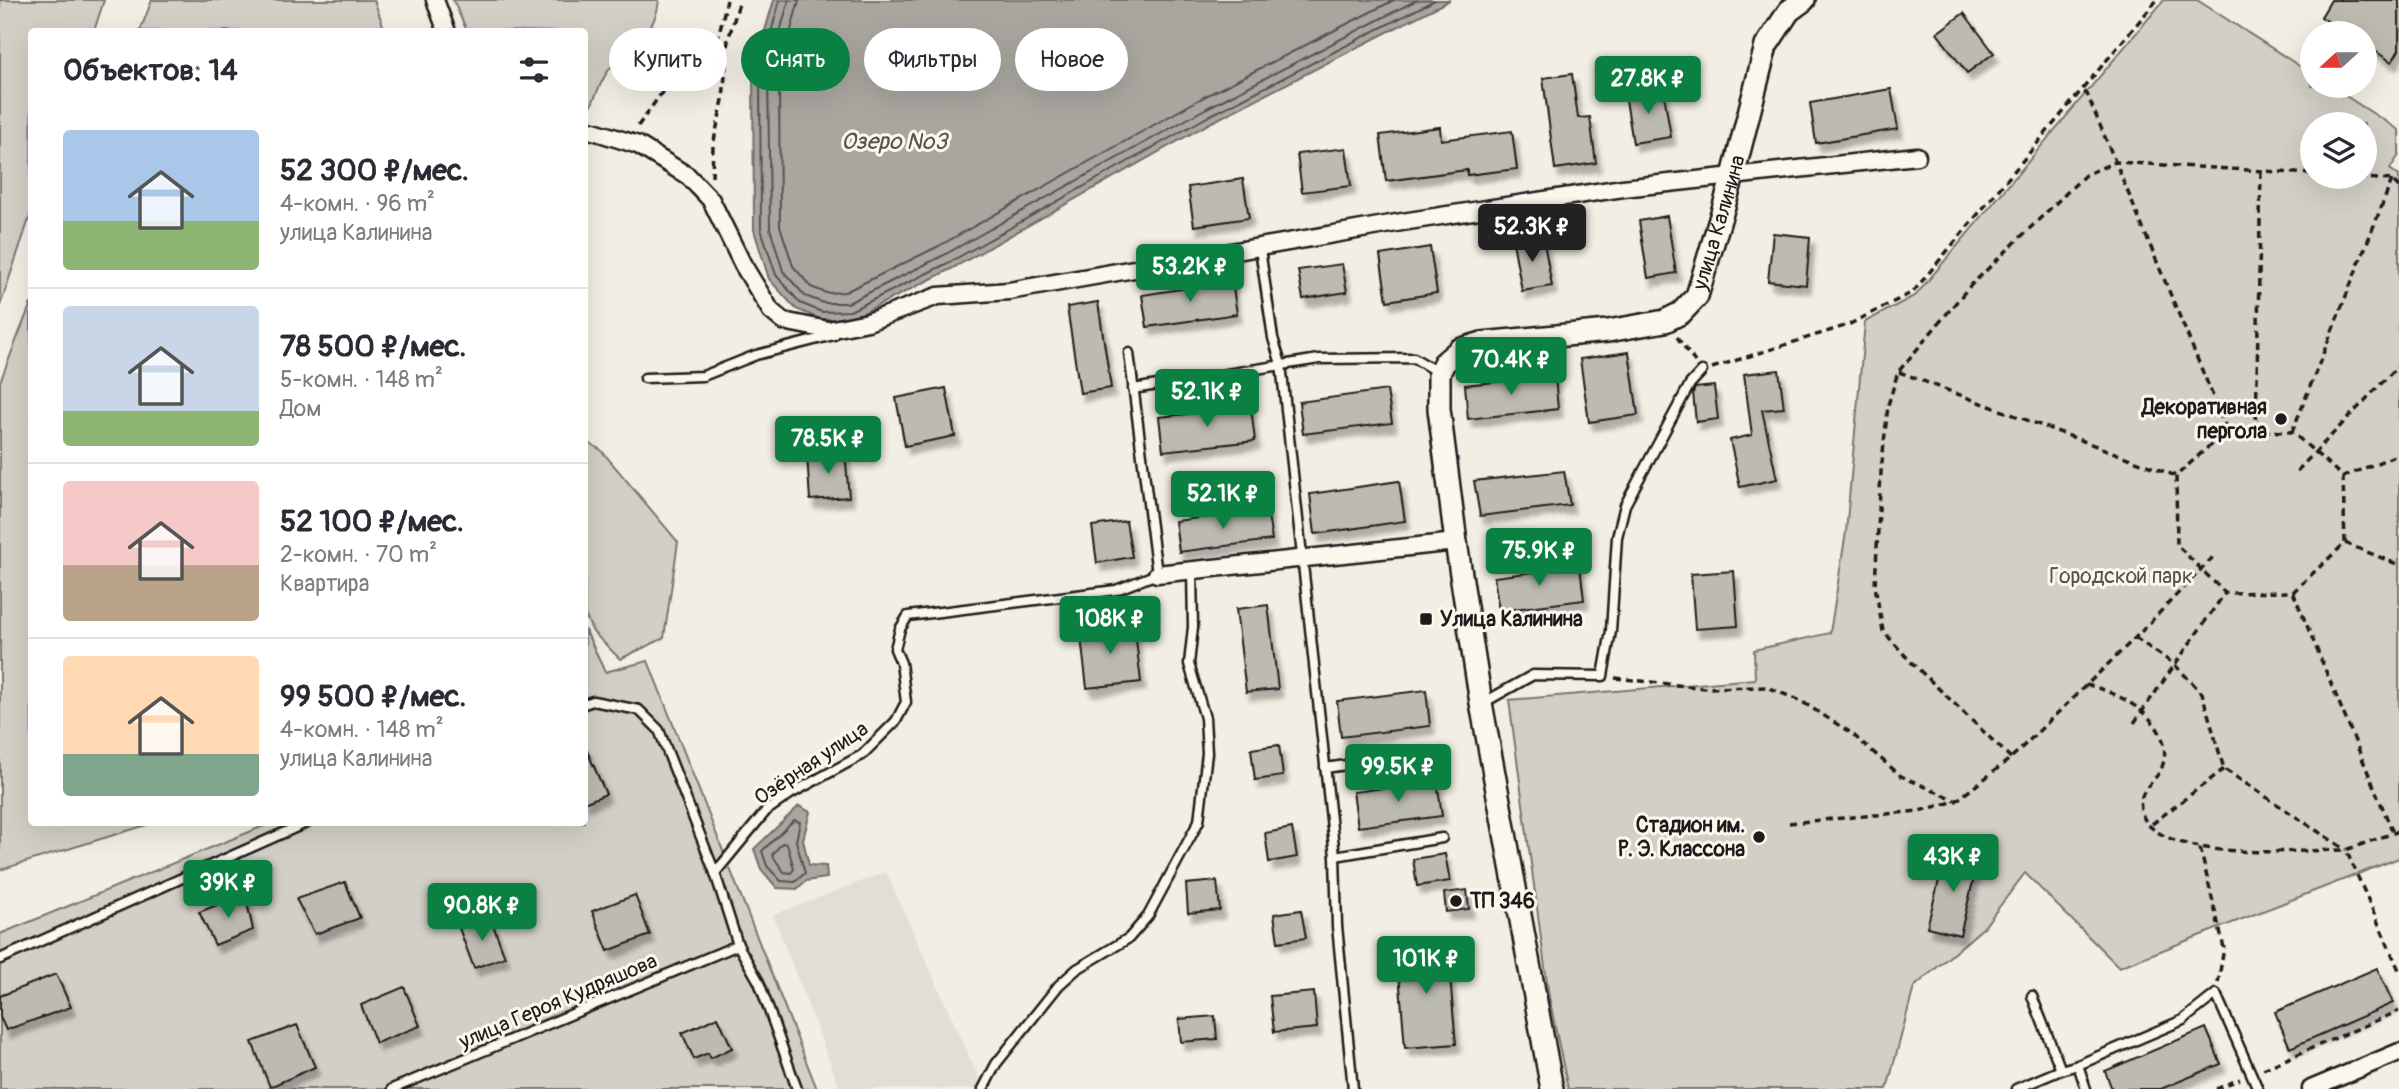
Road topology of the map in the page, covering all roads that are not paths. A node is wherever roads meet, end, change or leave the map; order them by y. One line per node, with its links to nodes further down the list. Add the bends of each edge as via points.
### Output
1 (435, 0): 3 (street)
2 (1804, 0): 6 (street, улица Калинина, via 1789,11 1766,47)
3 (446, 28)
4 (588, 129): 8 (street, via 638,145 688,176 711,200 743,265 771,311 783,321 828,330)
5 (1917, 156): 6 (street)
6 (1733, 176): 7 (street, via 1402,222); 12 (street, улица Калинина, via 1697,296 1681,313 1665,321 1608,331 1482,343 1460,351)
7 (1261, 249): 8 (street, via 1009,291 938,296); 10 (lane)
8 (851, 327): 13 (lane, via 703,376)
9 (1129, 353): 14 (lane)
10 (1281, 364): 12 (lane, via 1319,359 1414,359); 14 (lane); 16 (lane)
11 (1702, 371): 20 (lane, via 1690,384 1625,505 1617,537 1612,631 1603,676 1533,675)
12 (1439, 373): 15 (street, via 1439,409)
13 (645, 378)
14 (1133, 389): 18 (lane)
15 (1456, 542): 16 (street); 20 (street)
16 (1303, 560): 17 (street); 22 (lane)
17 (1192, 571): 18 (street); 35 (lane, via 1189,664 1205,718 1207,752 1199,821 1148,916 1129,937 1059,985 996,1064)
18 (1157, 574): 26 (lane, Озёрная улица, via 1116,590 908,616 895,649 906,702 896,720 862,755 766,811)
19 (588, 703): 26 (lane, via 639,710 659,730)
20 (1481, 703): 37 (street)
21 (1425, 754): 22 (lane)
22 (1325, 768): 25 (lane)
23 (299, 826): 28 (lane)
24 (1442, 838): 25 (lane)
25 (1335, 856): 36 (lane)
26 (715, 873): 27 (lane)
27 (738, 945): 33 (lane, улица Героя Кудряшова); 34 (lane, via 759,982)
28 (0, 959)
29 (2032, 996): 32 (lane)
30 (2399, 1052): 41 (street)
31 (2078, 1065): 32 (lane); 39 (lane); 40 (lane, via 2183,1020 2216,994)
32 (2061, 1070): 38 (lane)
33 (392, 1089)
34 (797, 1089)
35 (983, 1089)
36 (1353, 1089)
37 (1552, 1089)
38 (2016, 1089)
39 (2086, 1089)
40 (2258, 1089)
41 (2311, 1089)

